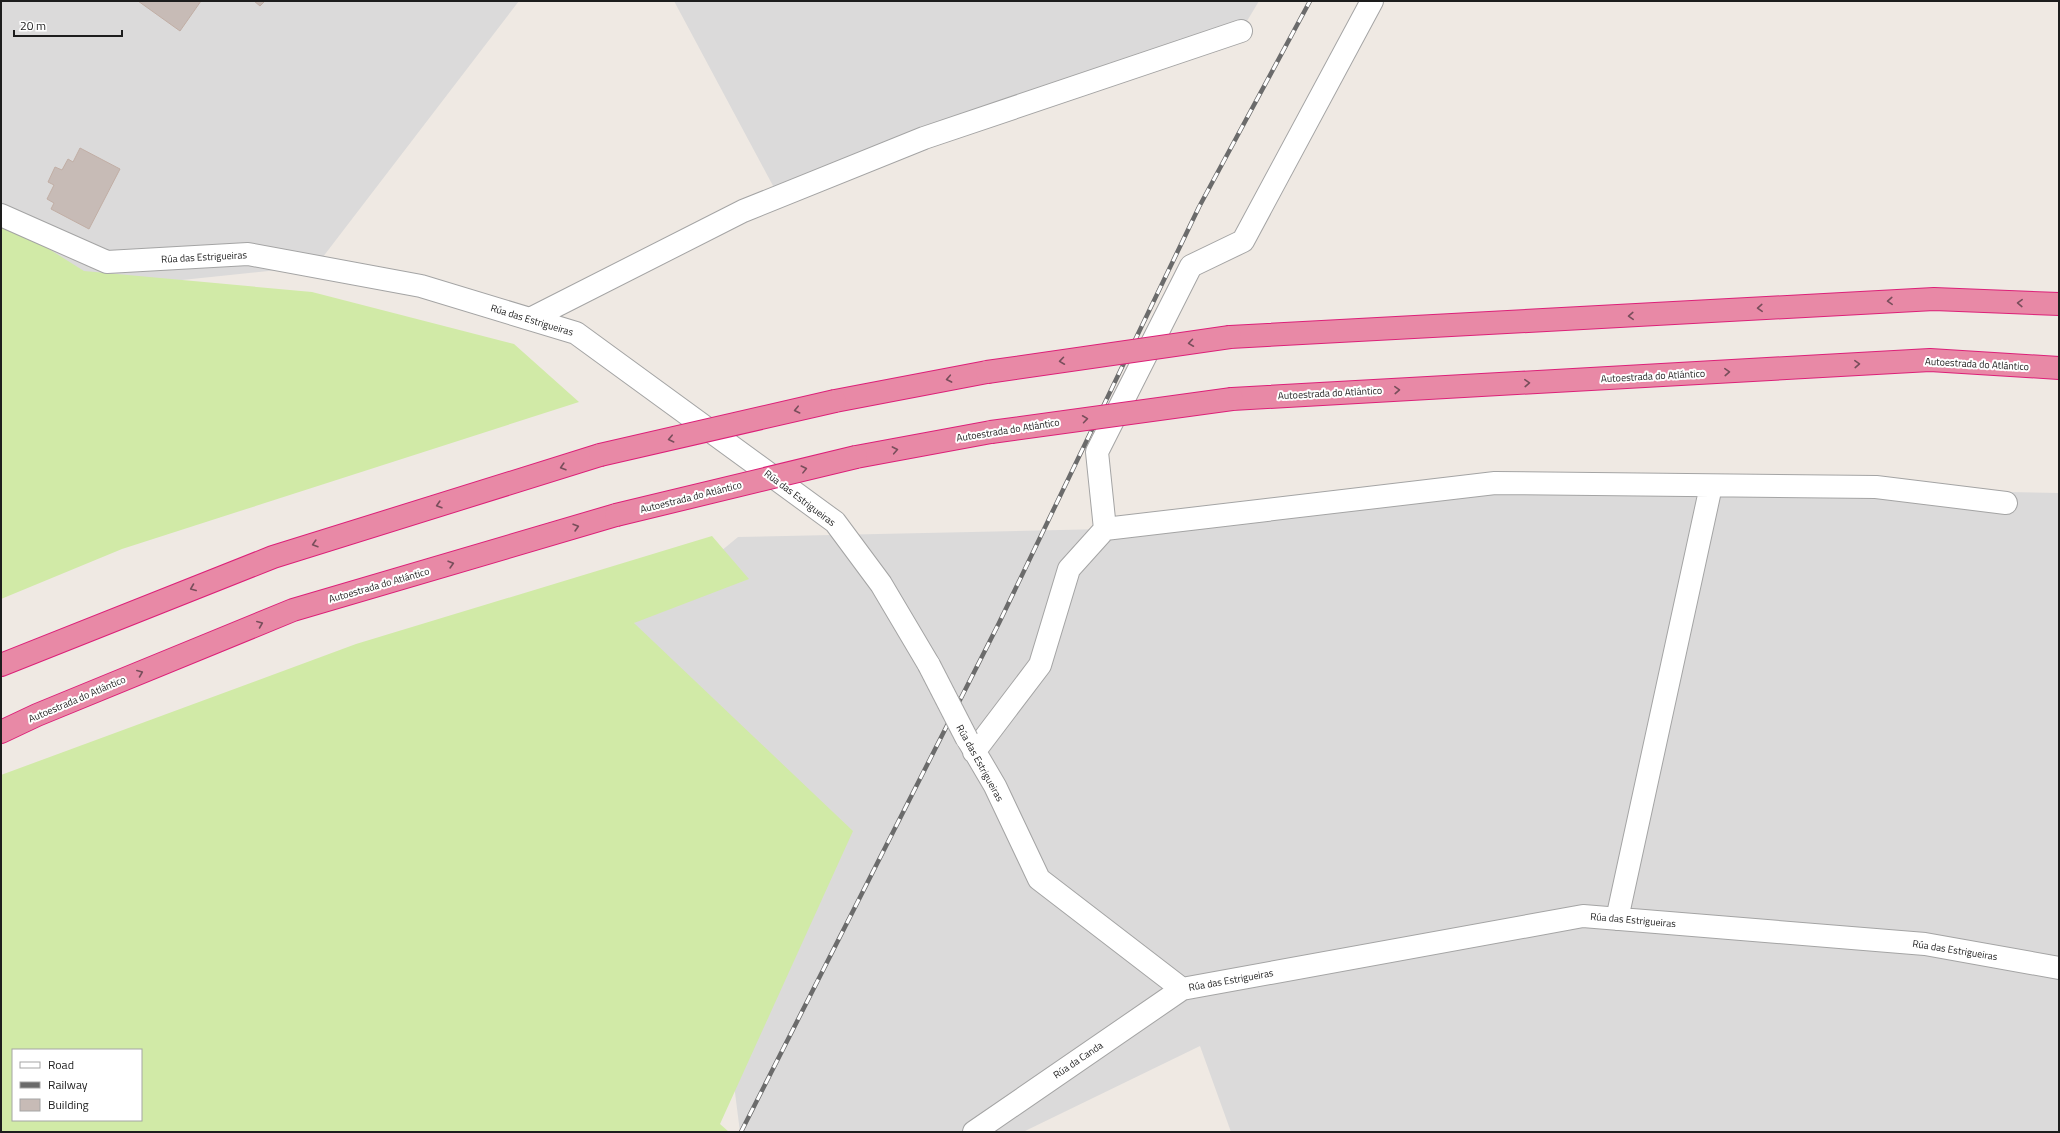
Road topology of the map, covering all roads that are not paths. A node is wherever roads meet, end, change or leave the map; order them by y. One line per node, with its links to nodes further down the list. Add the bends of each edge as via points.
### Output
1 (1372, 1): 9 (street, via 1243,241 1191,266 1097,452)
2 (1241, 31): 5 (street, via 924,138 742,211)
3 (1, 215): 5 (street, Rúa das Estrigueiras, via 108,262 248,254 421,286)
4 (2059, 304): 10 (highway, one-way to 10, bridge, via 1934,299 1230,337 987,372 835,401 600,456 273,556)
5 (530, 320): 12 (street, Rúa das Estrigueiras, bridge, via 576,333 835,522 881,584 929,665)
6 (2059, 368): 11 (highway, Autoestrada do Atlántico, one-way to 6, bridge, via 293,610 616,515 856,457 991,432 1232,399 1930,360)
7 (1711, 486): 8 (street, via 1876,487); 9 (street, via 1495,483); 13 (street)
8 (2006, 502)
9 (1105, 529): 12 (street, via 1069,569 1040,665)
10 (1, 665)
11 (1, 732)
12 (971, 746): 15 (street, Rúa das Estrigueiras, via 995,786 1039,879)
13 (1617, 919): 14 (street, Rúa das Estrigueiras, via 1925,944); 15 (street, Rúa das Estrigueiras, via 1583,916)
14 (2059, 968)
15 (1182, 989): 16 (street, Rúa da Canda)
16 (974, 1132)

